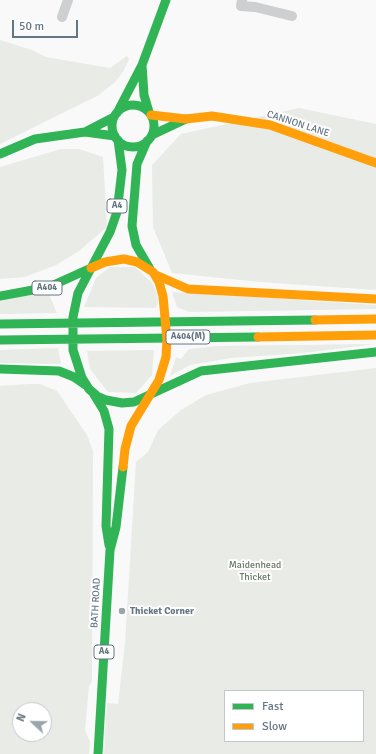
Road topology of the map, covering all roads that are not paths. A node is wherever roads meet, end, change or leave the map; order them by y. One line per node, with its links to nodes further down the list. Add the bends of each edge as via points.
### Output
1 (68, 0): 5 (street)
2 (166, 0): 6 (main road)
3 (241, 3): 4 (street)
4 (292, 16)
5 (62, 17)
6 (142, 65): 7 (main road, via 144,95); 8 (main road)
7 (150, 113): 8 (main road, via 134,105 122,108); 9 (main road, CANNON LANE); 12 (main road, via 154,125)
8 (115, 115): 10 (main road); 11 (main road, via 112,125)
9 (186, 119): 12 (main road, CANNON LANE); 14 (main road, CANNON LANE, via 212,116 270,125)
10 (85, 132): 11 (main road); 13 (main road, via 35,139)
11 (116, 138): 12 (main road, via 125,145 134,146); 15 (main road, A4, via 122,170 116,216)
12 (149, 138): 16 (main road, A4, via 137,164 132,226 136,245)
13 (0, 154)
14 (376, 163)
15 (90, 268): 16 (main road, via 124,259 137,262); 17 (main road, A404, via 49,287); 25 (main road, via 80,287 72,331 77,367)
16 (153, 272): 18 (main road, via 188,289); 26 (main road, via 161,288 167,349 161,373)
17 (0, 296)
18 (376, 299)
19 (376, 319): 20 (main road, A404(M))
20 (0, 324)
21 (376, 335): 22 (main road, A404(M))
22 (0, 340)
23 (376, 352): 26 (main road, via 201,371)
24 (0, 369): 25 (main road, via 59,371 74,377)
25 (90, 390): 26 (main road, via 106,400 122,403 134,402); 27 (main road, BATH ROAD / A4, via 104,411 109,429 106,526)
26 (149, 395): 27 (main road, BATH ROAD / A4, via 136,415 126,441 116,526)
27 (110, 550): 28 (main road, BATH ROAD / A4)
28 (98, 754)

